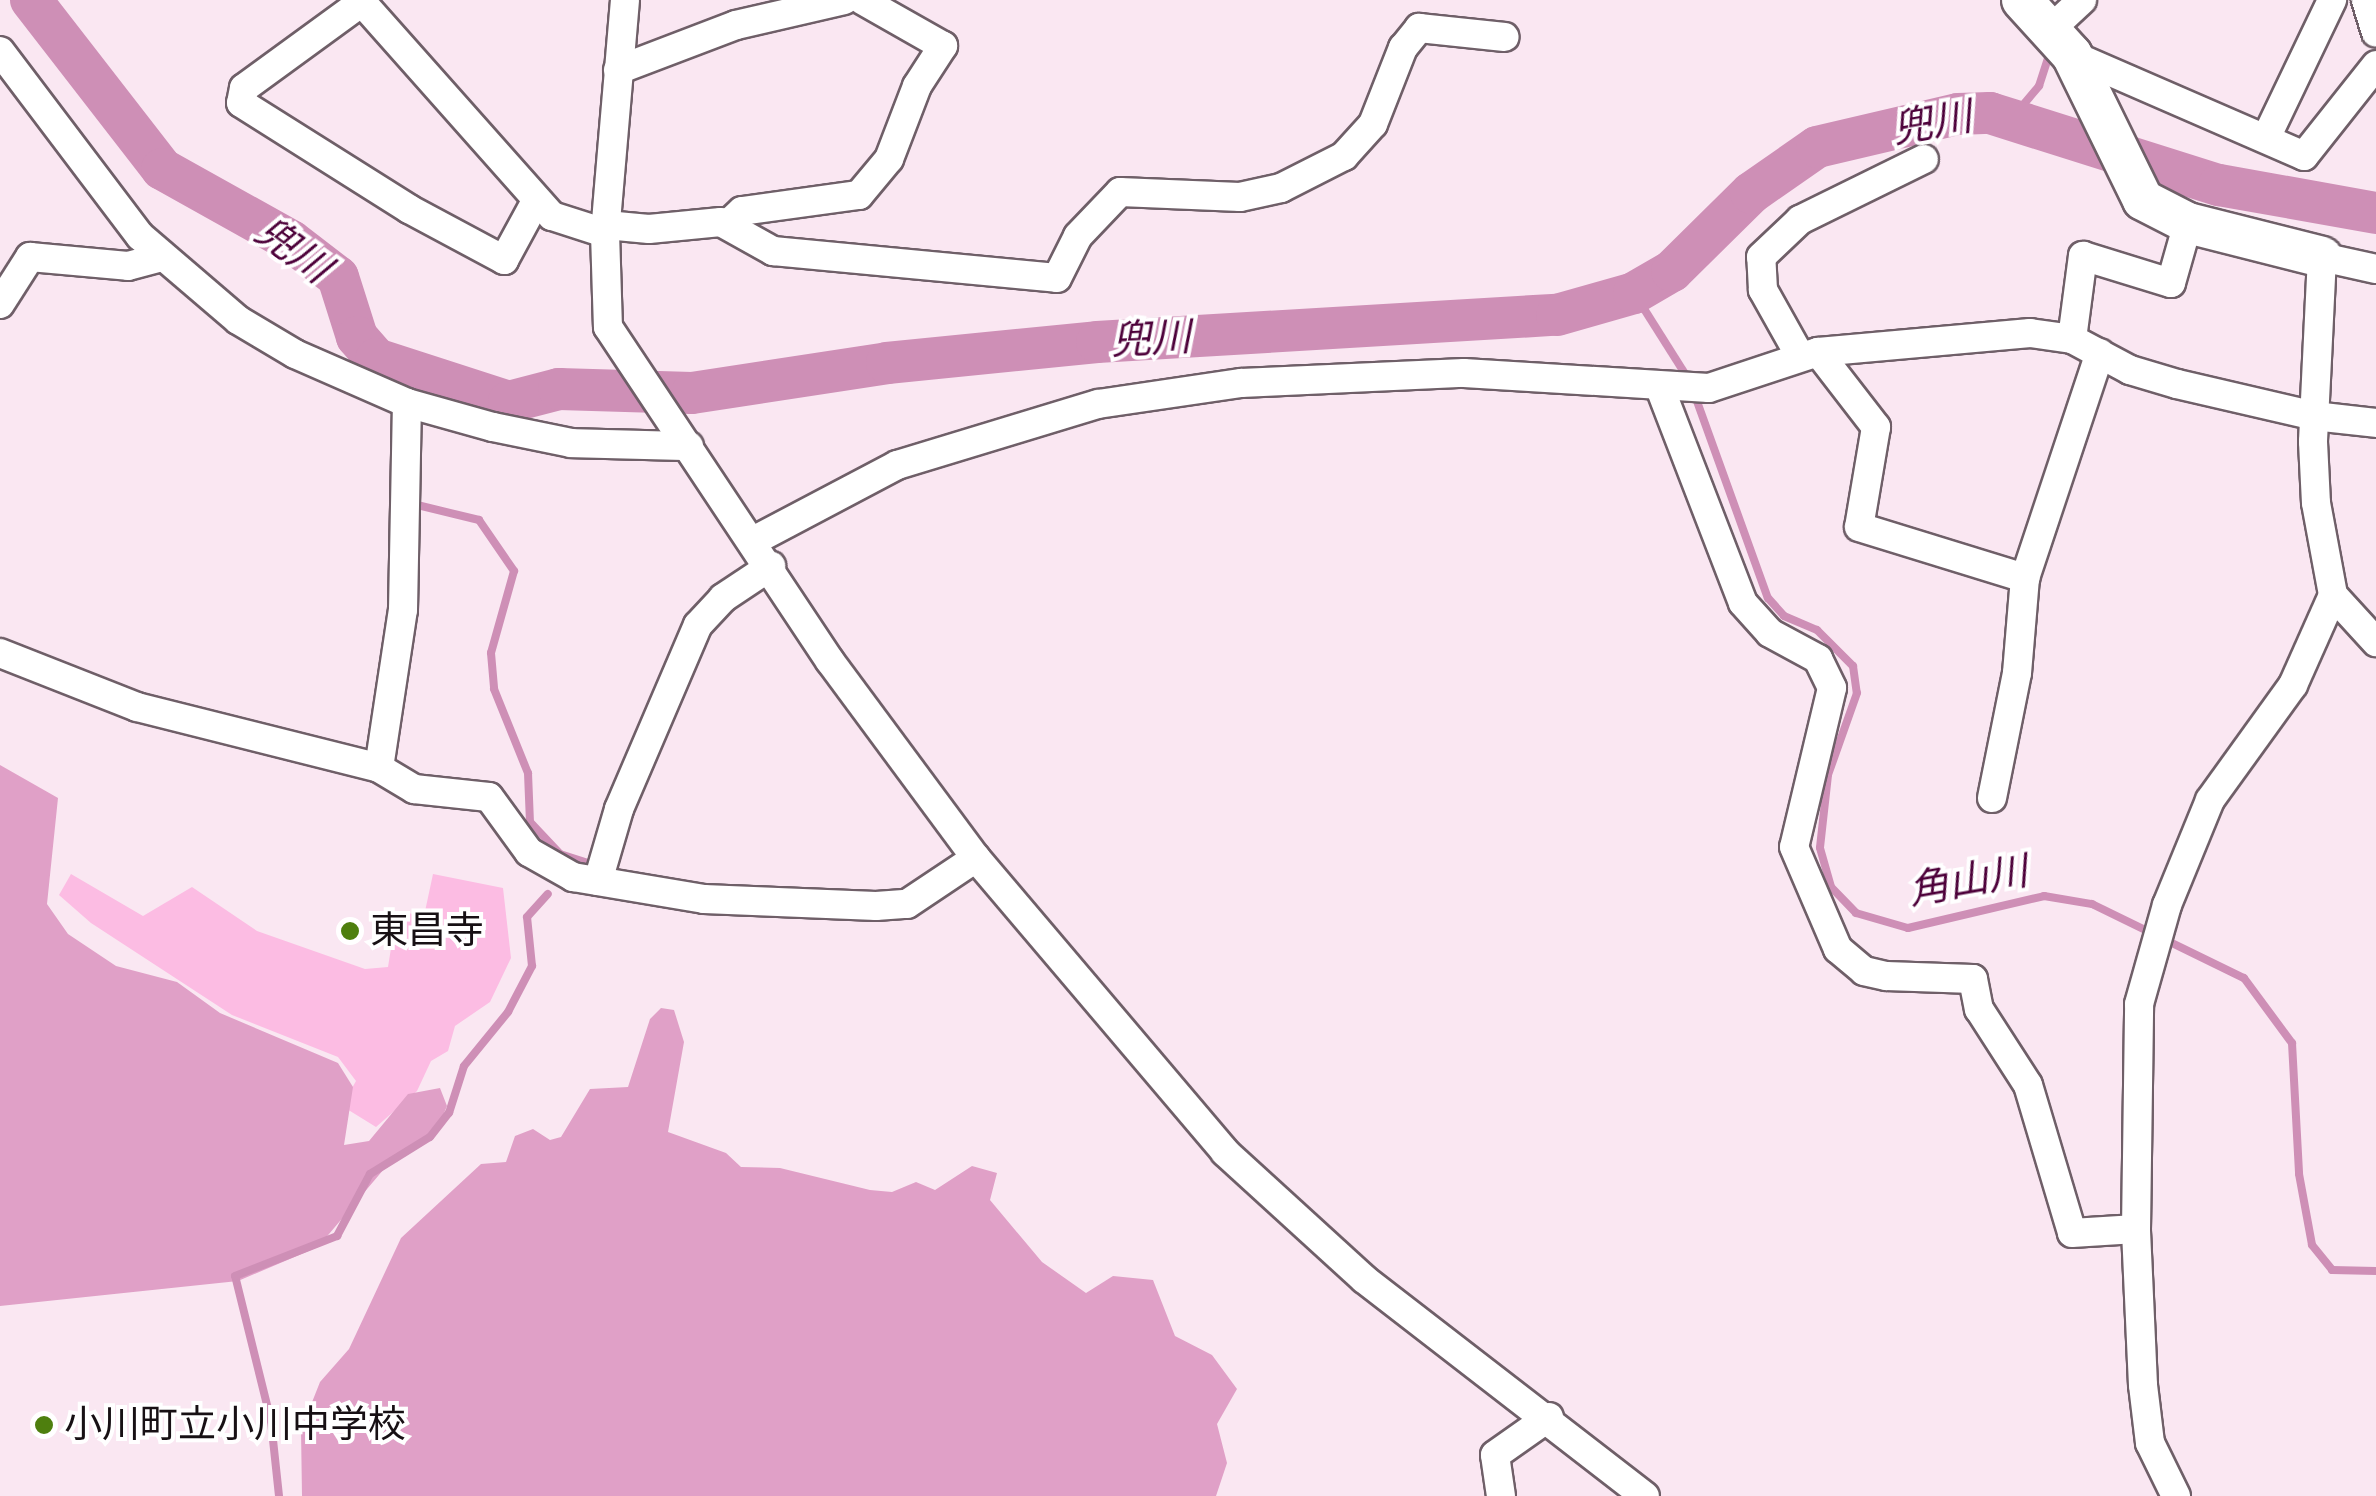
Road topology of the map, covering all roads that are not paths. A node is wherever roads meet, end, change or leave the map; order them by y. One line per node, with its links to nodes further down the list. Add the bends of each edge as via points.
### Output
1 (625, 0): 14 (street)
2 (844, 0): 14 (street, via 736,25)
3 (862, 0): 19 (street, via 943,46 917,86 889,159 859,195 742,211)
4 (2022, 0): 12 (street)
5 (2082, 0): 12 (street)
6 (2332, 0): 15 (street)
7 (2366, 0): 9 (street)
8 (361, 1): 17 (street); 17 (street, via 244,88 240,103 409,210 504,260)
9 (2376, 32)
10 (1506, 36): 19 (street, via 1419,28 1403,48 1380,110 1344,156 1281,188 1240,197 1120,192 1078,236 1057,278 773,250)
11 (0, 52): 21 (street, via 97,186)
12 (2070, 57): 15 (street); 18 (street, via 2124,174 2143,200)
13 (2376, 65): 15 (street, via 2304,156)
14 (618, 70): 20 (street)
15 (2266, 138)
16 (1924, 159): 27 (street, via 1800,220 1760,257 1763,290)
17 (536, 201): 20 (street, via 570,226)
18 (2188, 223): 22 (street); 25 (street, via 2171,283 2083,256)
19 (728, 224): 20 (street)
20 (606, 229): 32 (street, via 606,311 617,344)
21 (162, 257): 24 (street, via 128,266 30,257); 29 (street, via 238,320 294,354)
22 (2322, 257): 23 (street); 30 (street)
23 (2376, 269)
24 (0, 304)
25 (2072, 339): 26 (street); 27 (street, via 2030,333)
26 (2100, 353): 30 (street, via 2177,384); 35 (street)
27 (1809, 354): 28 (street, via 1734,383); 35 (street, via 1876,426 1859,527)
28 (1660, 388): 33 (street, via 1399,374 1241,383 1098,404 897,465); 43 (street, via 1743,603 1770,633 1818,659 1832,688 1794,847 1838,950 1864,970 1886,976 1973,980 1978,1009 2028,1086 2072,1233)
29 (407, 403): 32 (street, via 570,443); 39 (street, via 403,610)
30 (2314, 416): 31 (street); 36 (street, via 2316,503)
31 (2376, 423)
32 (689, 446): 33 (street)
33 (755, 540): 34 (street)
34 (771, 566): 41 (street, via 882,735); 42 (street, via 723,598 698,625 620,809)
35 (2025, 578): 40 (street, via 2017,673)
36 (2333, 596): 37 (street); 43 (street, via 2294,685 2210,800 2167,905 2138,1020)
37 (2376, 642)
38 (0, 653): 39 (street, via 137,707)
39 (379, 768): 42 (street, via 414,789 489,797 546,866)
40 (1992, 798)
41 (976, 858): 42 (street, via 907,904 876,906 704,898); 44 (street, via 1226,1152 1364,1278)
42 (598, 882)
43 (2136, 1229): 47 (street, via 2150,1444)
44 (1548, 1418): 45 (street, via 1495,1455); 46 (street)
45 (1501, 1496)
46 (1645, 1496)
47 (2176, 1496)

